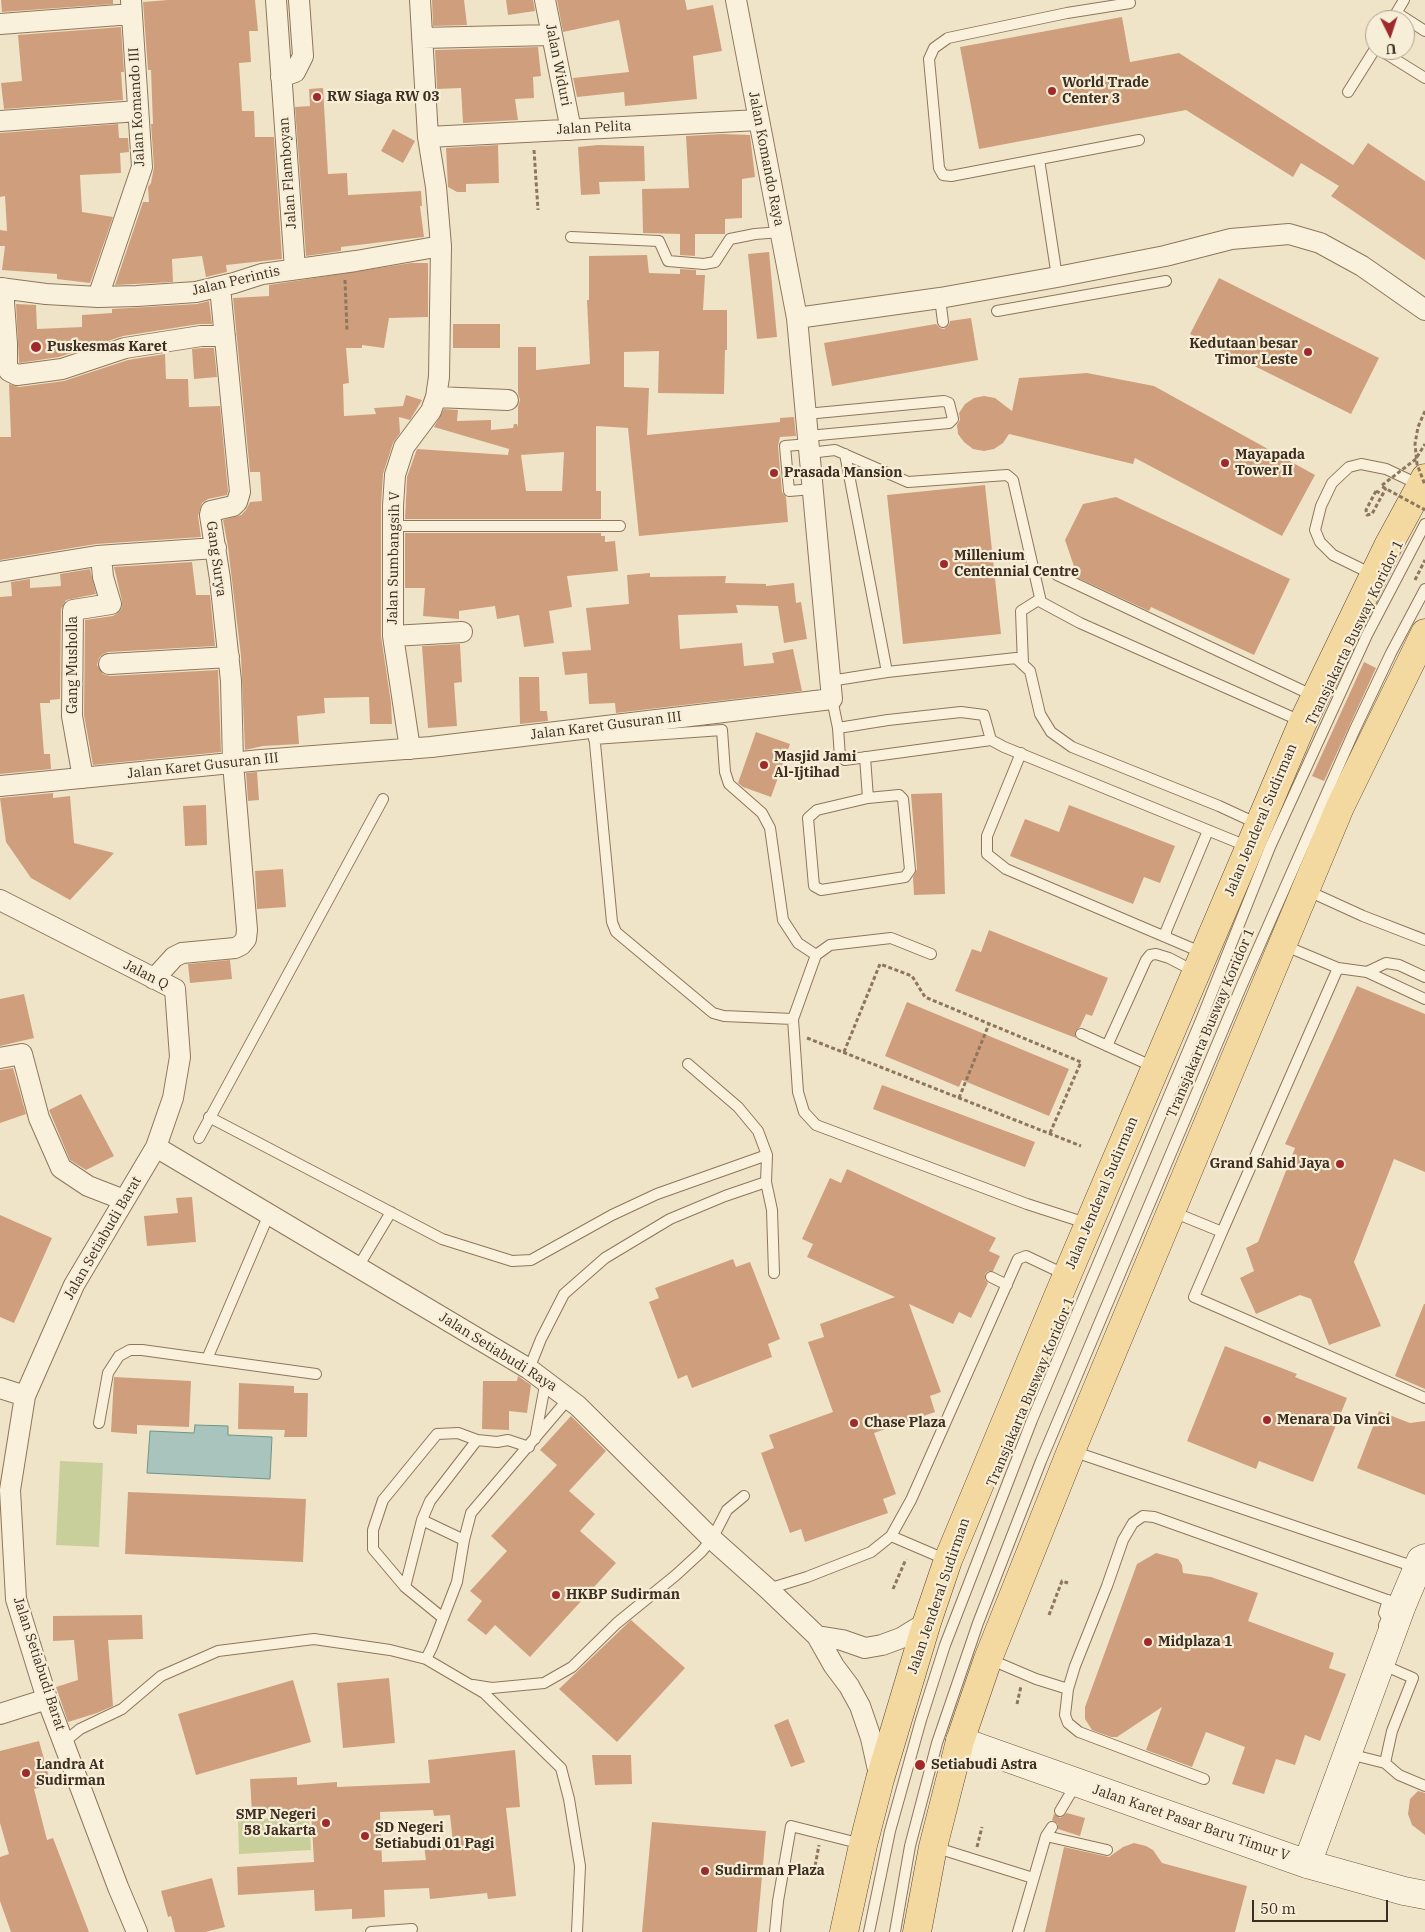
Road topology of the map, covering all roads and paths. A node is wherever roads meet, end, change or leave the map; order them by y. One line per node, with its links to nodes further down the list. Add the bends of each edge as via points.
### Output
1 (276, 0): 13 (street, Jalan Flamboyan)
2 (299, 0): 13 (street, via 303,56 295,72)
3 (420, 0): 10 (street)
4 (545, 0): 9 (street, Jalan Widuri)
5 (736, 0): 17 (street, Jalan Komando Raya)
6 (1130, 3): 23 (lane, via 948,38 934,48 929,59 939,168 943,175)
7 (131, 7): 8 (street); 16 (street, Jalan Komando III)
8 (0, 24)
9 (552, 35): 10 (street); 19 (street, Jalan Widuri)
10 (422, 38): 21 (street)
11 (1368, 60): 15 (lane)
12 (1396, 60): 14 (lane)
13 (281, 77): 29 (street, Jalan Flamboyan)
14 (1425, 78)
15 (1348, 92)
16 (138, 111): 18 (street); 34 (street, Jalan Komando III, via 142,167)
17 (759, 120): 19 (street, Jalan Pelita); 25 (street, Jalan Komando Raya)
18 (0, 121)
19 (571, 130): 20 (street, Jalan Pelita)
20 (533, 132): 21 (street, Jalan Pelita); 24 (path)
21 (428, 137): 27 (street, Jalan Sumbangsih V)
22 (1139, 140): 23 (lane)
23 (1039, 159): 30 (lane)
24 (538, 210)
25 (781, 232): 26 (lane, via 730,239 716,262 704,264 668,261 659,241); 38 (street, Jalan Komando Raya)
26 (571, 237)
27 (441, 246): 28 (street, Jalan Perintis); 42 (street, Jalan Sumbangsih V, via 440,377)
28 (345, 262): 29 (street, Jalan Perintis); 40 (path)
29 (295, 269): 32 (street, Jalan Perintis)
30 (1058, 277): 35 (street); 36 (street, via 1231,239 1290,234 1320,243 1362,266)
31 (1166, 281): 37 (lane)
32 (220, 286): 34 (street, Jalan Perintis, via 196,292); 41 (street, Gang Surya)
33 (1, 288): 34 (street, Jalan Perintis); 41 (street, via 7,367 17,375 62,369 125,348 201,336)
34 (98, 297)
35 (940, 298): 38 (street); 39 (lane)
36 (1425, 310)
37 (997, 311)
38 (797, 318): 45 (street)
39 (944, 322)
40 (347, 330)
41 (225, 336): 54 (street, Gang Surya, via 240,492 233,506 211,511)
42 (436, 397): 43 (street); 52 (street, Jalan Sumbangsih V, via 431,411 404,447 396,475)
43 (508, 400)
44 (1425, 411): 48 (path, bridge, via 1416,434)
45 (806, 414): 46 (street); 46 (lane, via 944,401 950,403 953,419 949,423)
46 (809, 444): 47 (lane); 68 (street)
47 (846, 454): 60 (lane, via 908,482 1008,475 1013,480); 67 (lane)
48 (1422, 484): 49 (path, bridge); 49 (path, bridge, via 1381,486); 58 (main road, Jalan Jenderal Sudirman); 58 (lane, via 1386,469 1361,464 1349,467 1332,483 1321,506 1315,530 1320,542 1333,555)
49 (1386, 488): 50 (path, bridge, via 1372,514 1367,515 1366,510 1376,491)
50 (1384, 495)
51 (1425, 524): 186 (lane, Transjakarta Busway Koridor 1, via 1367,635 1274,838 1032,1420 945,1645 921,1720 890,1831)
52 (393, 526): 53 (lane); 63 (street, Jalan Sumbangsih V)
53 (620, 526)
54 (216, 548): 55 (street); 64 (street, Gang Surya)
55 (101, 556): 56 (street); 78 (street, Gang Musholla, via 111,605 73,610 72,716)
56 (0, 572)
57 (1057, 575): 69 (lane)
58 (1374, 575): 69 (main road, Jalan Jenderal Sudirman)
59 (1425, 589): 187 (lane, Transjakarta Busway Koridor 1, via 1355,729 1242,985 1038,1470 978,1623 937,1743 910,1846)
60 (1040, 599): 66 (lane, via 1021,611); 70 (lane, via 1080,623)
61 (462, 632): 63 (street)
62 (1425, 633): 84 (main road, via 1340,807)
63 (393, 636): 74 (street, Jalan Sumbangsih V)
64 (229, 657): 65 (street); 77 (street, Gang Surya)
65 (109, 664)
66 (1023, 664): 67 (lane, via 1016,658); 83 (lane, via 1030,670 1040,714 1051,732 1072,747 1219,806)
67 (887, 672): 68 (lane)
68 (831, 690): 71 (lane); 72 (street, Jalan Karet Gusuran III)
69 (1314, 697): 70 (main road, Jalan Jenderal Sudirman)
70 (1303, 722): 83 (main road, Jalan Jenderal Sudirman)
71 (838, 728): 73 (lane, via 961,712 984,715); 76 (lane, via 840,757 845,760)
72 (594, 733): 74 (street, Jalan Karet Gusuran III); 89 (lane, via 722,730 729,784 762,813 770,828 783,920 798,943); 97 (lane, via 612,922 616,932 713,1013)
73 (991, 740): 75 (lane); 76 (lane)
74 (410, 749): 77 (street, Jalan Karet Gusuran III)
75 (1021, 753): 82 (lane); 86 (lane, via 987,836 987,854 1006,869)
76 (865, 757): 81 (lane)
77 (233, 763): 78 (street, Jalan Karet Gusuran III); 95 (street, Gang Surya, via 246,939 235,948 182,953)
78 (83, 778): 79 (street, Jalan Karet Gusuran III)
79 (0, 786)
80 (383, 798): 107 (lane)
81 (868, 798): 81 (lane, via 817,810 808,818 814,886 821,890 905,877 910,870 903,799 899,795)
82 (1210, 831): 83 (lane); 86 (lane, via 1169,922)
83 (1254, 836): 91 (main road, Jalan Jenderal Sudirman)
84 (1306, 890): 87 (lane); 88 (main road)
85 (0, 900): 95 (street, Jalan Q)
86 (1167, 938): 91 (lane)
87 (1425, 940)
88 (1282, 945): 92 (lane); 116 (main road)
89 (816, 954): 90 (lane, via 830,945 891,938); 97 (lane)
90 (931, 954)
91 (1200, 963): 101 (lane, via 1150,955); 105 (main road, Jalan Jenderal Sudirman)
92 (1338, 968): 93 (lane); 119 (lane)
93 (1367, 972): 94 (lane, via 1386,963 1399,965); 96 (lane)
94 (1425, 977)
95 (154, 978): 111 (street, Jalan Q, via 175,990 180,1057 173,1098)
96 (1425, 999)
97 (793, 1019): 99 (lane)
98 (989, 1024): 102 (path, via 925,997 912,976 880,964); 106 (path); 108 (path, via 1081,1062)
99 (794, 1033): 102 (path); 118 (lane, via 798,1092 804,1112 816,1125 1027,1204)
100 (1081, 1034): 101 (lane)
101 (1107, 1046): 105 (lane)
102 (844, 1052): 106 (path)
103 (0, 1058): 114 (street, via 22,1054 39,1118 61,1168 88,1186)
104 (688, 1064): 112 (lane, via 743,1113 758,1131)
105 (1156, 1068): 118 (main road, Jalan Jenderal Sudirman)
106 (959, 1098): 108 (path)
107 (209, 1117): 109 (lane); 115 (lane)
108 (1050, 1133): 110 (path)
109 (199, 1138)
110 (1081, 1146)
111 (156, 1147): 114 (street, Jalan Setiabudi Barat); 117 (street, Jalan Setiabudi Raya)
112 (767, 1154): 113 (lane); 115 (lane, via 657,1194 531,1260 512,1261 442,1239)
113 (766, 1182): 121 (lane, via 772,1210); 126 (lane, via 670,1219 605,1258 564,1294)
114 (124, 1200): 130 (street, Jalan Setiabudi Barat, via 74,1285)
115 (391, 1212): 120 (lane)
116 (1172, 1212): 119 (lane); 136 (main road)
117 (268, 1214): 120 (street, Jalan Setiabudi Raya); 125 (lane)
118 (1090, 1224): 122 (main road, Jalan Jenderal Sudirman)
119 (1222, 1232): 132 (lane, via 1194,1297)
120 (358, 1267): 126 (street, Jalan Setiabudi Raya)
121 (774, 1273)
122 (1067, 1275): 124 (lane, via 1026,1256 1018,1258); 143 (main road, Jalan Jenderal Sudirman)
123 (991, 1277): 124 (lane)
124 (1007, 1285): 139 (lane, via 911,1500)
125 (207, 1359): 127 (lane); 133 (lane, via 142,1350 130,1350 119,1356 108,1373)
126 (529, 1369): 128 (street, Jalan Setiabudi Raya)
127 (316, 1374)
128 (546, 1380): 131 (street, Jalan Setiabudi Raya); 135 (lane)
129 (0, 1388): 130 (street)
130 (25, 1396): 159 (street, Jalan Setiabudi Barat, via 10,1490 16,1598)
131 (569, 1398): 135 (lane); 140 (street, Jalan Setiabudi Raya)
132 (1425, 1398)
133 (99, 1423)
134 (477, 1440): 135 (lane); 138 (lane, via 430,1501); 146 (lane, via 458,1432 438,1434 383,1500 373,1530 373,1549)
135 (532, 1444): 141 (lane, via 471,1514)
136 (1071, 1450): 144 (lane); 156 (main road)
137 (744, 1496): 140 (lane, via 726,1510)
138 (422, 1520): 141 (lane); 146 (lane)
139 (891, 1536): 143 (lane); 147 (lane, via 871,1552)
140 (712, 1539): 147 (street, Jalan Setiabudi Raya); 157 (lane, via 572,1667 544,1683 492,1688)
141 (464, 1540): 151 (lane, via 457,1582)
142 (910, 1560): 148 (path, via 905,1558)
143 (948, 1560): 152 (main road, Jalan Jenderal Sudirman)
144 (1422, 1563): 149 (street)
145 (1068, 1583): 150 (path, via 1062,1581)
146 (406, 1587): 151 (lane)
147 (768, 1589): 153 (street, Jalan Setiabudi Raya)
148 (894, 1589)
149 (1394, 1611): 154 (street); 158 (lane, via 1154,1517 1143,1516 1133,1523 1123,1540)
150 (1049, 1615)
151 (442, 1618): 155 (lane)
152 (927, 1622): 153 (street, via 882,1646 865,1648); 165 (main road, Jalan Jenderal Sudirman)
153 (817, 1636): 165 (street, Jalan Setiabudi Raya, via 860,1706)
154 (1379, 1654): 163 (street); 164 (lane, via 1413,1678 1392,1731)
155 (426, 1659): 157 (lane); 162 (lane, via 390,1650 314,1639 218,1651 161,1676 122,1709 80,1729)
156 (988, 1659): 158 (lane); 161 (main road)
157 (470, 1684): 183 (lane, via 561,1768 580,1866)
158 (1068, 1689): 166 (lane, via 1065,1715 1068,1723 1079,1732)
159 (47, 1699): 160 (street); 162 (street, Jalan Setiabudi Barat)
160 (0, 1714)
161 (960, 1740): 167 (street, Jalan Karet Pasar Baru Timur V); 174 (main road)
162 (64, 1742): 181 (street, Jalan Setiabudi Barat)
163 (1347, 1753): 164 (lane); 176 (street)
164 (1385, 1763): 168 (lane, via 1399,1775)
165 (880, 1779): 173 (main road, Jalan Jenderal Sudirman)
166 (1204, 1780)
167 (1077, 1782): 169 (lane); 176 (street, Jalan Karet Pasar Baru Timur V)
168 (1425, 1786)
169 (1060, 1811)
170 (1052, 1827): 171 (lane)
171 (1046, 1836): 175 (lane); 178 (lane)
172 (819, 1842): 177 (path)
173 (863, 1845): 184 (lane, via 791,1826); 185 (main road, Jalan Jenderal Sudirman)
174 (933, 1847): 178 (lane); 188 (main road)
175 (1107, 1850)
176 (1307, 1864): 179 (street, Jalan Karet Pasar Baru Timur V)
177 (814, 1872)
178 (1033, 1878): 189 (lane)
179 (1425, 1895)
180 (412, 1929): 182 (lane)
181 (137, 1932)
182 (371, 1932)
183 (577, 1932)
184 (775, 1932)
185 (844, 1932)
186 (869, 1932)
187 (895, 1932)
188 (917, 1932)
189 (1018, 1932)

